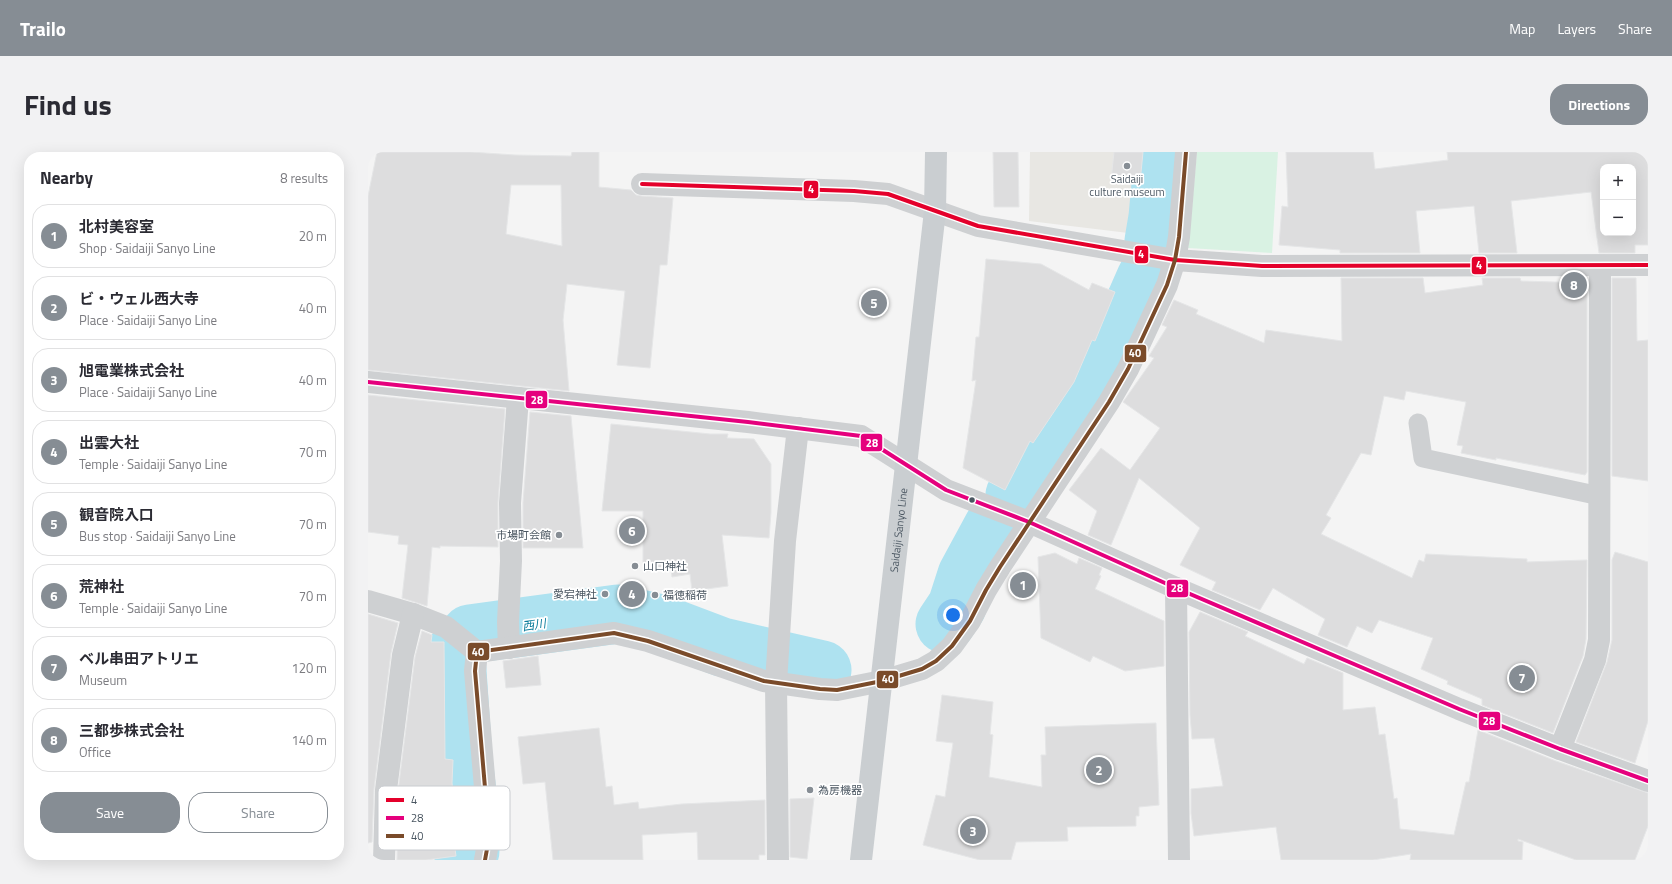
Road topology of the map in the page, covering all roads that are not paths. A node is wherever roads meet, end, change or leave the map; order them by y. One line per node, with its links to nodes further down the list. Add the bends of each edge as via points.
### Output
1 (936, 152): 4 (main road, Saidaiji Sanyo Line)
2 (1186, 152): 5 (street)
3 (642, 184): 4 (street, via 888,194)
4 (935, 211): 5 (street, via 978,226); 12 (main road, Saidaiji Sanyo Line)
5 (1175, 260): 7 (street, via 1262,266); 14 (street, via 1167,285 1128,369)
6 (1648, 265): 7 (street)
7 (1600, 266): 13 (street)
8 (368, 382): 9 (street)
9 (518, 398): 11 (street); 18 (street, via 510,503)
10 (1418, 423): 13 (lane, via 1423,458)
11 (798, 428): 12 (street, via 861,436); 20 (street, via 785,541)
12 (907, 465): 14 (street, via 946,490); 21 (main road, Saidaiji Sanyo Line)
13 (1600, 496): 22 (street, via 1599,640 1595,660)
14 (1029, 522): 15 (street); 21 (street, via 986,590 970,621 952,646 922,669)
15 (1176, 588): 22 (street, via 1459,709); 32 (street)
16 (368, 601): 17 (street)
17 (413, 614): 19 (street, via 446,627); 24 (street, via 402,655)
18 (509, 637): 19 (street); 20 (street, via 614,633 648,641 764,681)
19 (474, 650): 25 (street)
20 (777, 679): 21 (street, via 820,689 837,690); 30 (street)
21 (882, 682): 31 (main road, Saidaiji Sanyo Line)
22 (1560, 749): 23 (street)
23 (1648, 781)
24 (386, 786)
25 (485, 786)
26 (384, 850): 28 (street)
27 (487, 850): 29 (street)
28 (384, 860)
29 (485, 860)
30 (778, 860)
31 (861, 860)
32 (1179, 860)

